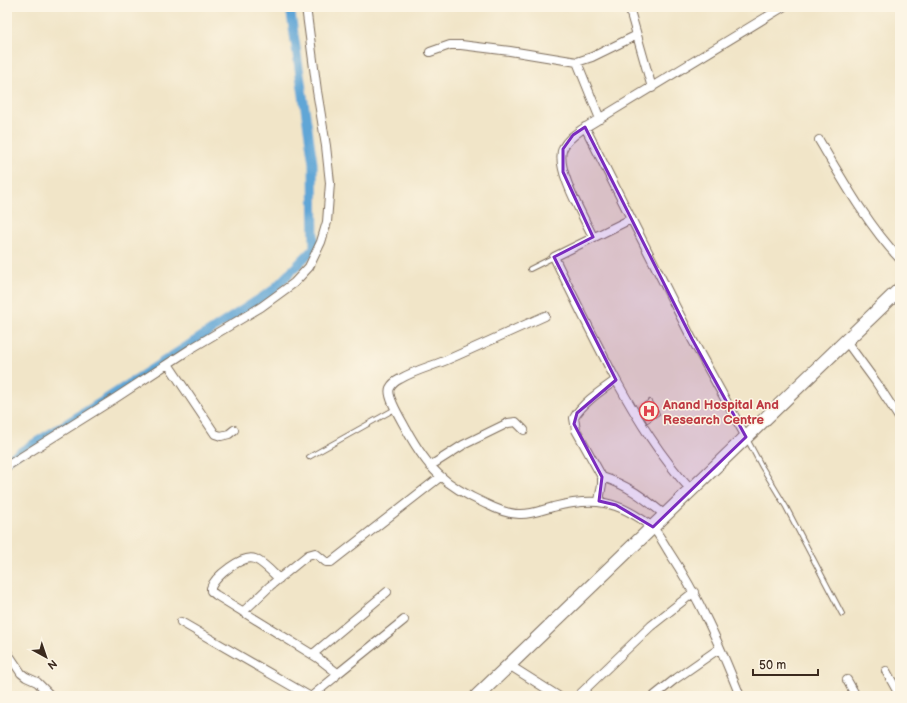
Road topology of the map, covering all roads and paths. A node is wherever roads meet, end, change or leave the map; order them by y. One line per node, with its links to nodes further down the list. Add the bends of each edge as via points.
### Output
1 (306, 7): 19 (street, via 329,166 327,222 321,242 309,267 294,283 261,307)
2 (629, 7): 4 (street)
3 (783, 7): 7 (street)
4 (637, 35): 6 (street); 7 (street)
5 (430, 52): 6 (street, via 450,45 461,45)
6 (577, 62): 8 (street)
7 (652, 88): 8 (street)
8 (600, 119): 9 (street)
9 (585, 128): 11 (street); 12 (street, via 567,142 563,149 561,165)
10 (819, 140): 14 (street, via 852,195)
11 (631, 219): 12 (street); 25 (street, via 692,339)
12 (594, 237): 13 (street)
13 (554, 257): 15 (lane); 20 (street)
14 (900, 259)
15 (530, 269)
16 (900, 289): 18 (main road)
17 (545, 316): 21 (street, via 402,378 390,387 389,392)
18 (846, 341): 22 (street); 25 (main road)
19 (168, 364): 23 (street, via 215,434 221,436); 27 (street)
20 (616, 380): 30 (street, via 582,407 574,418 576,430); 31 (street, via 658,450)
21 (396, 409): 26 (lane); 28 (street)
22 (900, 419)
23 (234, 430)
24 (524, 430): 28 (street, via 516,422 508,423 463,445)
25 (746, 437): 31 (main road); 39 (lane)
26 (309, 456)
27 (7, 466)
28 (430, 466): 29 (street)
29 (440, 477): 32 (street, via 470,497 509,513 520,514 575,502); 35 (street, via 331,562 326,562 313,553)
30 (602, 477): 32 (street); 33 (street, via 628,487)
31 (692, 490): 33 (main road)
32 (599, 501): 34 (street, via 616,505)
33 (666, 515): 34 (main road)
34 (653, 527): 37 (street); 45 (main road)
35 (279, 579): 38 (street); 38 (street, via 260,562 249,558 234,565 214,581 211,591)
36 (387, 592): 44 (street)
37 (694, 592): 42 (street); 54 (street, via 651,626)
38 (243, 612): 44 (street)
39 (842, 614)
40 (404, 620): 47 (street)
41 (181, 622): 50 (street)
42 (720, 648): 55 (street); 56 (street)
43 (7, 652): 49 (street, via 21,673 37,682)
44 (313, 654): 47 (street, via 334,669)
45 (510, 665): 52 (main road); 53 (street)
46 (886, 671): 58 (street)
47 (336, 675): 51 (street)
48 (847, 680): 57 (street)
49 (51, 696)
50 (309, 696)
51 (312, 696)
52 (476, 696)
53 (558, 696)
54 (578, 696)
55 (654, 696)
56 (740, 696)
57 (856, 696)
58 (900, 696)

